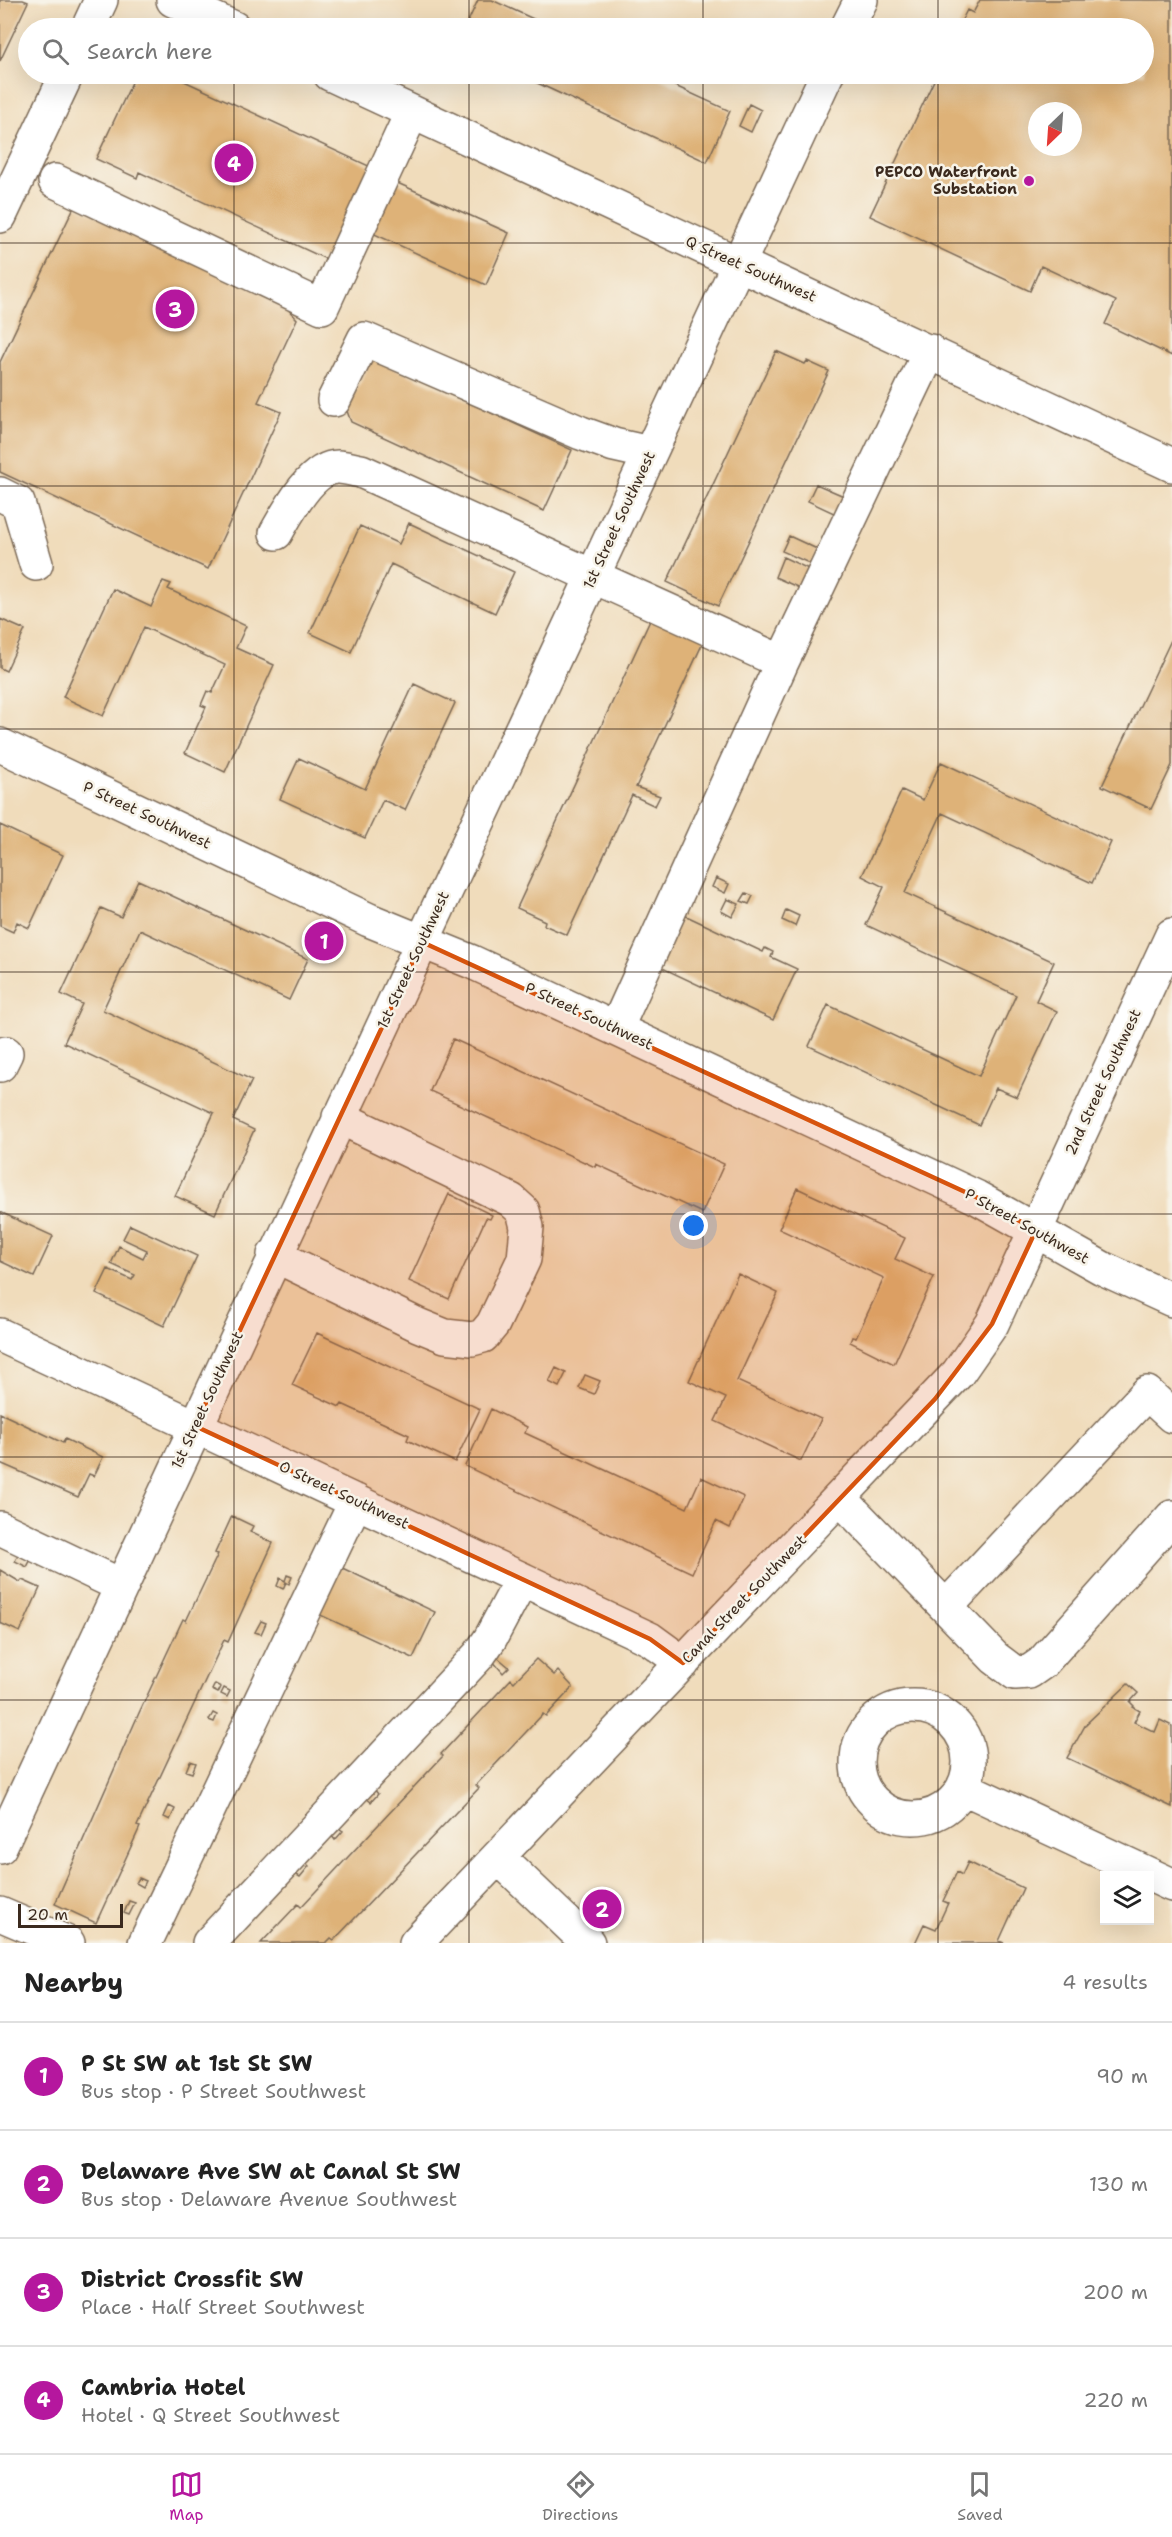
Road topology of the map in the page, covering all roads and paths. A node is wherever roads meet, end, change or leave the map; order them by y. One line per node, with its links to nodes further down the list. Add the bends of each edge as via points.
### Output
1 (101, 0): 4 (street)
2 (173, 0): 5 (street)
3 (861, 0): 6 (street)
4 (93, 18)
5 (212, 18)
6 (852, 18)
7 (62, 84): 12 (street)
8 (352, 84): 10 (street, Q Street Southwest)
9 (822, 84): 13 (street, 1st Street Southwest)
10 (412, 112): 11 (street, via 322,307); 13 (street, Q Street Southwest)
11 (55, 181)
12 (0, 216)
13 (738, 263): 14 (street, Q Street Southwest); 16 (street, 1st Street Southwest)
14 (930, 351): 17 (street, Q Street Southwest); 22 (street)
15 (334, 400): 16 (street, via 364,339 581,433)
16 (650, 453): 21 (street, 1st Street Southwest)
17 (1172, 465)
18 (0, 494): 20 (street, via 18,504)
19 (276, 533): 21 (street, via 291,505 316,475 337,467 361,471)
20 (36, 564)
21 (593, 577): 22 (street); 25 (street, 1st Street Southwest)
22 (782, 662): 26 (street)
23 (0, 745): 25 (street, P Street Southwest)
24 (1172, 935): 28 (street, 2nd Street Southwest)
25 (422, 942): 26 (street, P Street Southwest); 27 (street, 1st Street Southwest)
26 (616, 1029): 28 (street, P Street Southwest, via 976,1197)
27 (339, 1117): 29 (street, 1st Street Southwest); 29 (street, via 511,1200 523,1211 527,1227 524,1259 493,1324 483,1336 472,1339 445,1336 418,1325)
28 (1036, 1230): 30 (street, P Street Southwest, via 1102,1268); 34 (street, Canal Street Southwest, via 992,1324 958,1373)
29 (274, 1255): 33 (street, 1st Street Southwest)
30 (1172, 1300)
31 (0, 1335): 33 (street, O Street Southwest)
32 (1172, 1416): 40 (street, via 1147,1393)
33 (195, 1426): 35 (street, O Street Southwest); 39 (street, 1st Street Southwest)
34 (840, 1498): 40 (street); 41 (street, Canal Street Southwest)
35 (356, 1501): 38 (street, O Street Southwest); 48 (street)
36 (1172, 1517): 40 (street, via 1042,1663 1029,1672 1015,1673 999,1661)
37 (0, 1527): 39 (street)
38 (522, 1579): 41 (street, O Street Southwest, via 650,1639); 49 (street, via 479,1655)
39 (122, 1586): 43 (street, 1st Street Southwest)
40 (946, 1607)
41 (683, 1663): 44 (street, Canal Street Southwest)
42 (964, 1788): 45 (street)
43 (0, 1847)
44 (498, 1857): 50 (street, Canal Street Southwest); 51 (street)
45 (1172, 1885)
46 (0, 1914): 47 (street)
47 (68, 1943)
48 (145, 1943)
49 (208, 1943)
50 (416, 1943)
51 (588, 1943)

